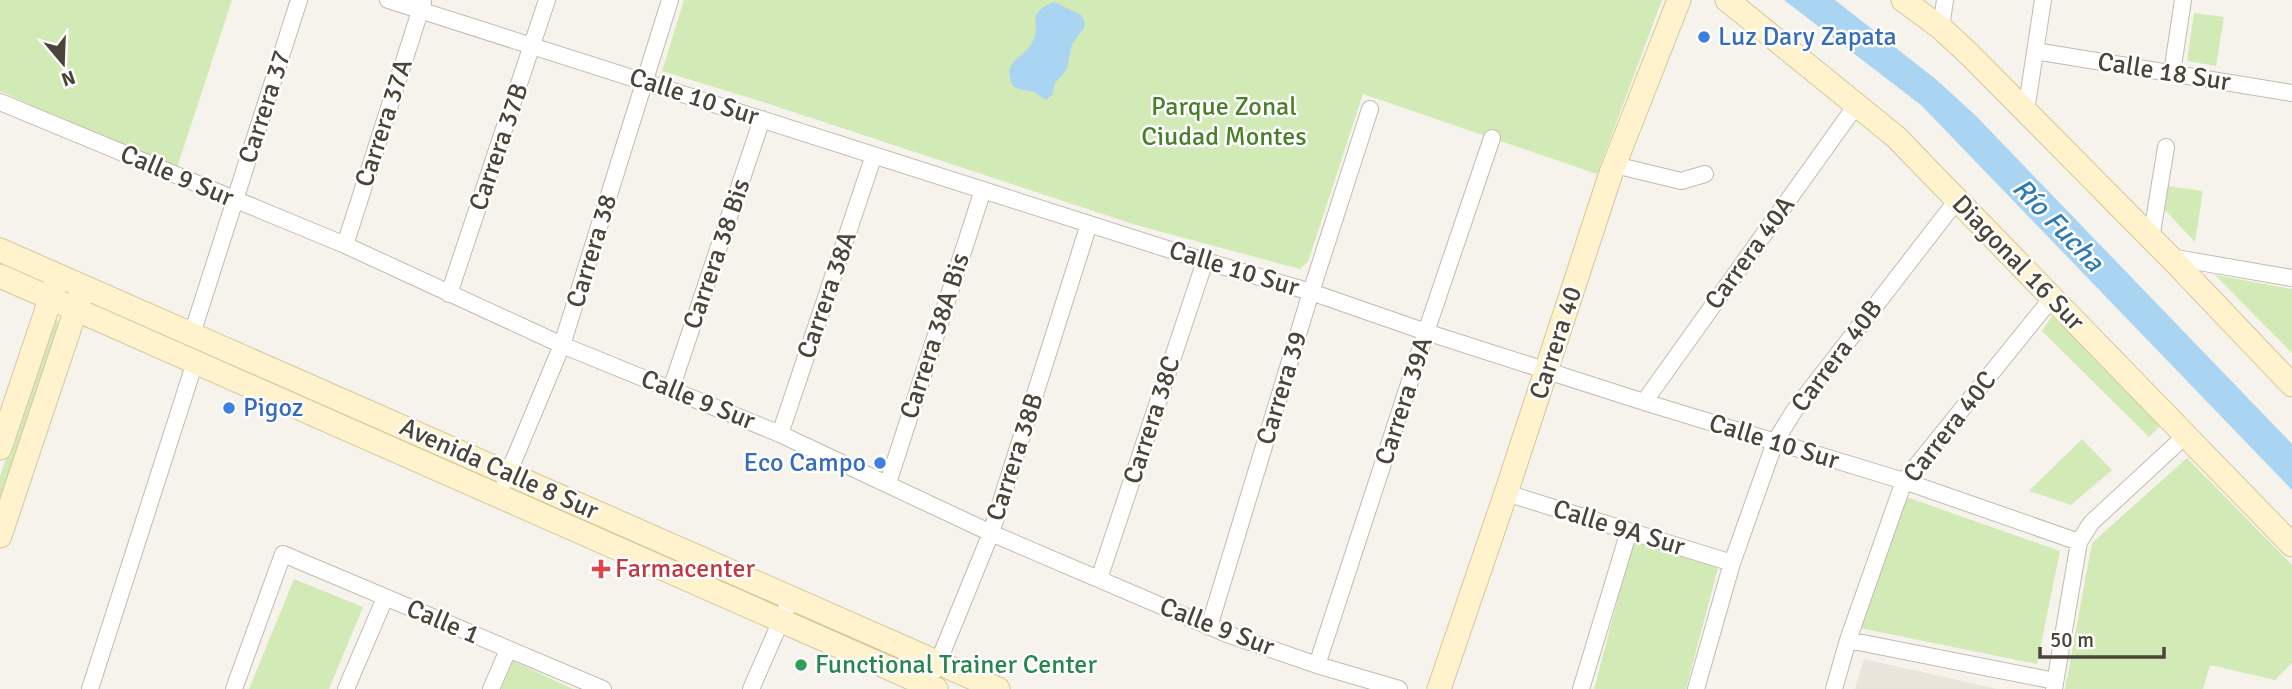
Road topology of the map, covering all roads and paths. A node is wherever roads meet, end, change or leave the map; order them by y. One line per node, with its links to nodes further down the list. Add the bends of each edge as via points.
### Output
1 (299, 0): 30 (street, Carrera 37)
2 (388, 0): 11 (street, Calle 10 Sur)
3 (547, 0): 13 (street, Carrera 37B)
4 (670, 0): 16 (street, Carrera 38)
5 (1679, 0): 26 (main road, Carrera 40)
6 (1727, 0): 19 (main road, Diagonal 16 Sur)
7 (1903, 0): 12 (main road)
8 (1945, 0): 12 (street)
9 (2043, 0): 14 (street)
10 (2183, 0): 15 (street)
11 (422, 5): 13 (street, Calle 10 Sur); 33 (street, Carrera 37A)
12 (1941, 28): 21 (main road)
13 (533, 46): 16 (street, Calle 10 Sur); 42 (street, Carrera 37B)
14 (2035, 51): 15 (street, Calle 18 Sur); 21 (street)
15 (2172, 73): 17 (street, Calle 18 Sur)
16 (645, 82): 22 (street, Calle 10 Sur); 48 (street, Carrera 38)
17 (2292, 93)
18 (0, 102): 30 (street, Calle 9 Sur)
19 (1857, 104): 29 (main road, Diagonal 16 Sur); 53 (street, Carrera 40A)
20 (1370, 109): 41 (street, Carrera 39)
21 (2026, 111): 32 (main road)
22 (762, 119): 25 (street, Calle 10 Sur); 52 (street, Carrera 38 Bis)
23 (1492, 138): 46 (street, Carrera 39A)
24 (2166, 146): 32 (street)
25 (874, 155): 28 (street, Calle 10 Sur); 54 (street, Carrera 38A)
26 (1615, 165): 27 (street, via 1681,181); 50 (main road, Carrera 40)
27 (1705, 174)
28 (983, 190): 31 (street, Calle 10 Sur); 60 (street, Carrera 38A Bis)
29 (1957, 200): 44 (main road, Diagonal 16 Sur); 56 (street, Carrera 40B)
30 (235, 201): 33 (street, Calle 9 Sur); 47 (street, Carrera 37)
31 (1089, 224): 36 (street, Calle 10 Sur); 64 (street, Carrera 38B)
32 (2151, 239): 35 (main road)
33 (345, 246): 42 (street, Calle 9 Sur)
34 (0, 250): 37 (main road, Avenida Calle 8 Sur)
35 (2170, 257): 39 (street); 51 (main road)
36 (1205, 261): 41 (street, Calle 10 Sur); 69 (street, Carrera 38C)
37 (58, 275): 40 (main road, Avenida Calle 8 Sur); 43 (main road)
38 (0, 276): 43 (main road, Avenida Calle 8 Sur)
39 (2292, 278)
40 (84, 287): 45 (main road); 47 (main road, Avenida Calle 8 Sur)
41 (1311, 292): 46 (street, Calle 10 Sur); 73 (street, Carrera 39)
42 (449, 294): 48 (street, Calle 9 Sur)
43 (50, 298): 45 (main road, Avenida Calle 8 Sur); 57 (main road)
44 (2052, 298): 55 (main road, Diagonal 16 Sur); 59 (street, Carrera 40C)
45 (76, 309): 49 (main road, Avenida Calle 8 Sur); 65 (main road)
46 (1426, 332): 50 (street, Calle 10 Sur); 77 (street, Carrera 39A)
47 (192, 334): 58 (main road, Avenida Calle 8 Sur)
48 (562, 345): 52 (street, Calle 9 Sur); 58 (street, Carrera 38)
49 (195, 362): 62 (main road, Avenida Calle 8 Sur); 80 (street)
50 (1547, 370): 53 (street, Calle 10 Sur); 61 (main road, Carrera 40)
51 (2292, 385)
52 (671, 389): 54 (street, Calle 9 Sur)
53 (1644, 402): 56 (street, Calle 10 Sur)
54 (780, 434): 60 (street, Calle 9 Sur)
55 (2185, 436): 66 (street, via 2091,523); 67 (main road, Diagonal 16 Sur)
56 (1775, 442): 59 (street, Calle 10 Sur); 68 (street, Carrera 40B)
57 (0, 448)
58 (508, 474): 62 (street, Carrera 38); 71 (main road, Avenida Calle 8 Sur)
59 (1904, 481): 66 (street, Calle 10 Sur); 74 (street, Carrera 40C)
60 (888, 483): 64 (street, Calle 9 Sur)
61 (1506, 494): 63 (street, Calle 9A Sur); 88 (main road, Carrera 40)
62 (500, 497): 72 (main road, Avenida Calle 8 Sur)
63 (1629, 531): 68 (street, Calle 9A Sur); 89 (street)
64 (991, 533): 69 (street, Calle 9 Sur); 76 (street, Carrera 38B)
65 (0, 536)
66 (2079, 542): 78 (street)
67 (2292, 545)
68 (1732, 563): 90 (street, Carrera 40B)
69 (1099, 579): 73 (street, Calle 9 Sur)
70 (385, 598): 75 (street, Calle 1); 81 (street, Calle 1, via 283,554); 82 (street)
71 (791, 598): 72 (street); 76 (main road, Avenida Calle 8 Sur)
72 (779, 620): 79 (main road, Avenida Calle 8 Sur); 85 (street)
73 (1209, 627): 77 (street, Calle 9 Sur)
74 (1848, 640): 78 (street); 91 (street, Carrera 40C)
75 (508, 650): 83 (street); 84 (street, Calle 1)
76 (938, 663): 79 (street, Carrera 38B); 86 (main road, Avenida Calle 8 Sur)
77 (1317, 665): 87 (street, Calle 9 Sur)
78 (2055, 685)
79 (932, 687)
80 (90, 689)
81 (234, 689)
82 (346, 689)
83 (491, 689)
84 (603, 689)
85 (751, 689)
86 (998, 689)
87 (1399, 689)
88 (1438, 689)
89 (1581, 689)
90 (1696, 689)
91 (1834, 689)

